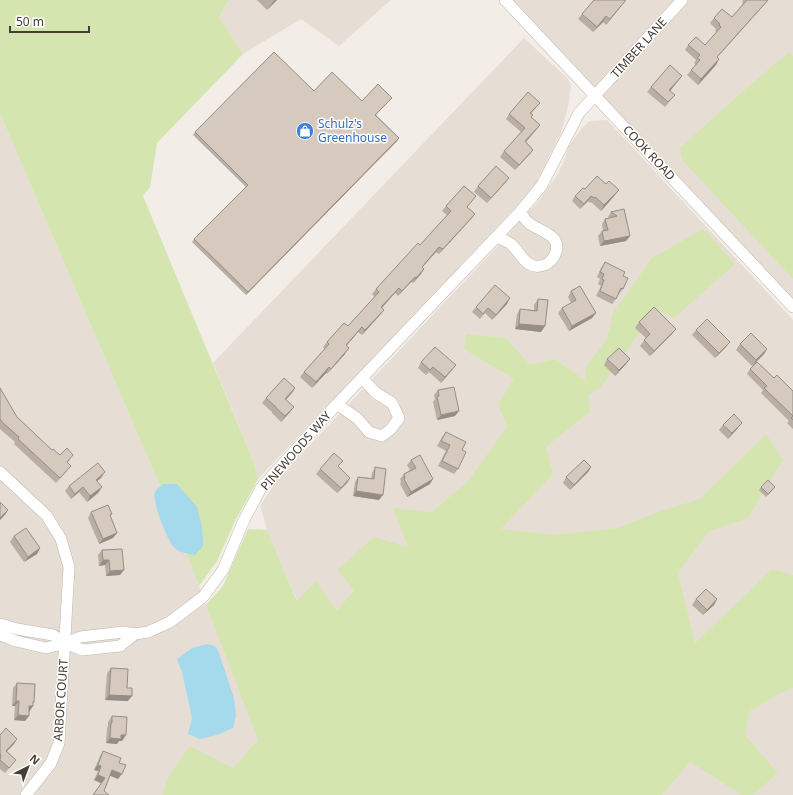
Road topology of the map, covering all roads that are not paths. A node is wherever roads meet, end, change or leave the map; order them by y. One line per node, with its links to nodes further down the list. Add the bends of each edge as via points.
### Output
1 (504, 0): 3 (street, COOK ROAD)
2 (682, 0): 3 (street, TIMBER LANE)
3 (595, 95): 4 (street, PINEWOODS WAY, via 579,113 542,185); 6 (street, COOK ROAD)
4 (520, 212): 5 (street, PINEWOODS WAY); 5 (street, via 528,223 548,233 555,240 557,247 548,263 539,267 530,265 510,243)
5 (497, 237): 7 (street, PINEWOODS WAY)
6 (793, 307)
7 (362, 378): 8 (street, PINEWOODS WAY); 8 (street, PINEWOODS WAY, via 376,393 392,403 399,418 391,429 382,436 369,432 358,419)
8 (337, 404): 12 (street, PINEWOODS WAY, via 261,488 223,570 203,597 170,622 148,632 87,636)
9 (0, 472): 12 (street, ARBOR COURT, via 47,516 61,539 68,567)
10 (0, 624): 12 (street, via 53,635)
11 (0, 636): 12 (street, PINEWOODS WAY, via 46,648)
12 (65, 643): 13 (street, ARBOR COURT, via 59,743 51,763)
13 (26, 795)

